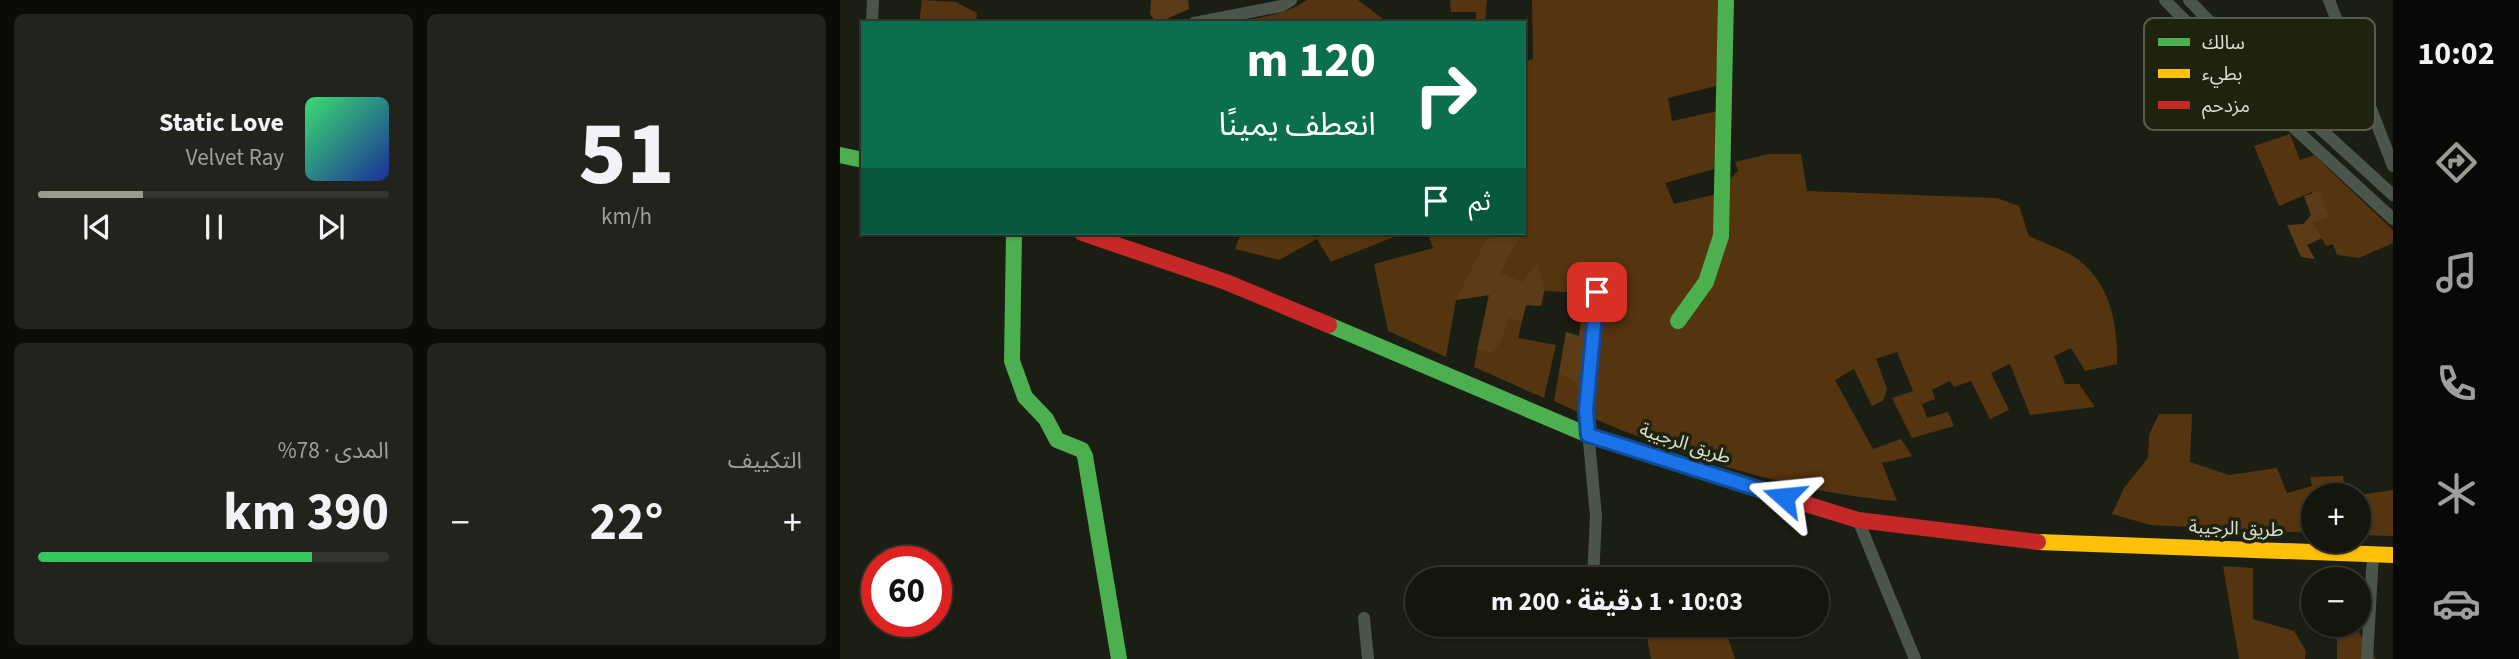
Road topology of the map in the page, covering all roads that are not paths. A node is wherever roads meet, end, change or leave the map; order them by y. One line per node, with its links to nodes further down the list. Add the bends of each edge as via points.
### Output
1 (873, 0): 10 (street)
2 (1291, 0): 11 (street)
3 (1726, 0): 23 (main road, via 1721,236 1714,271)
4 (2165, 0): 7 (street)
5 (2189, 0): 8 (street)
6 (2329, 0): 9 (street)
7 (2183, 18)
8 (2206, 18)
9 (2336, 18)
10 (872, 21)
11 (1204, 21)
12 (2375, 119): 17 (street)
13 (2296, 130): 19 (street)
14 (2322, 130): 18 (street)
15 (840, 155): 16 (main road)
16 (861, 155)
17 (2393, 166)
18 (2393, 195)
19 (2393, 219)
20 (1014, 235): 30 (main road, via 1012,361 1025,397 1057,440 1082,450 1087,460 1102,583)
21 (1088, 235): 24 (main road, طريق الرجيبة, via 1226,282)
22 (1597, 292): 24 (street, via 1586,410)
23 (1678, 321)
24 (1588, 435): 25 (main road, طريق الرجيبة); 28 (street, via 1596,516)
25 (1858, 520): 26 (main road, طريق الرجيبة, via 2058,545); 32 (street)
26 (2373, 554): 27 (main road, طريق الرجيبة); 33 (street)
27 (2393, 555)
28 (1594, 567)
29 (1364, 618): 31 (street)
30 (1119, 659)
31 (1368, 659)
32 (1915, 659)
33 (2367, 659)

